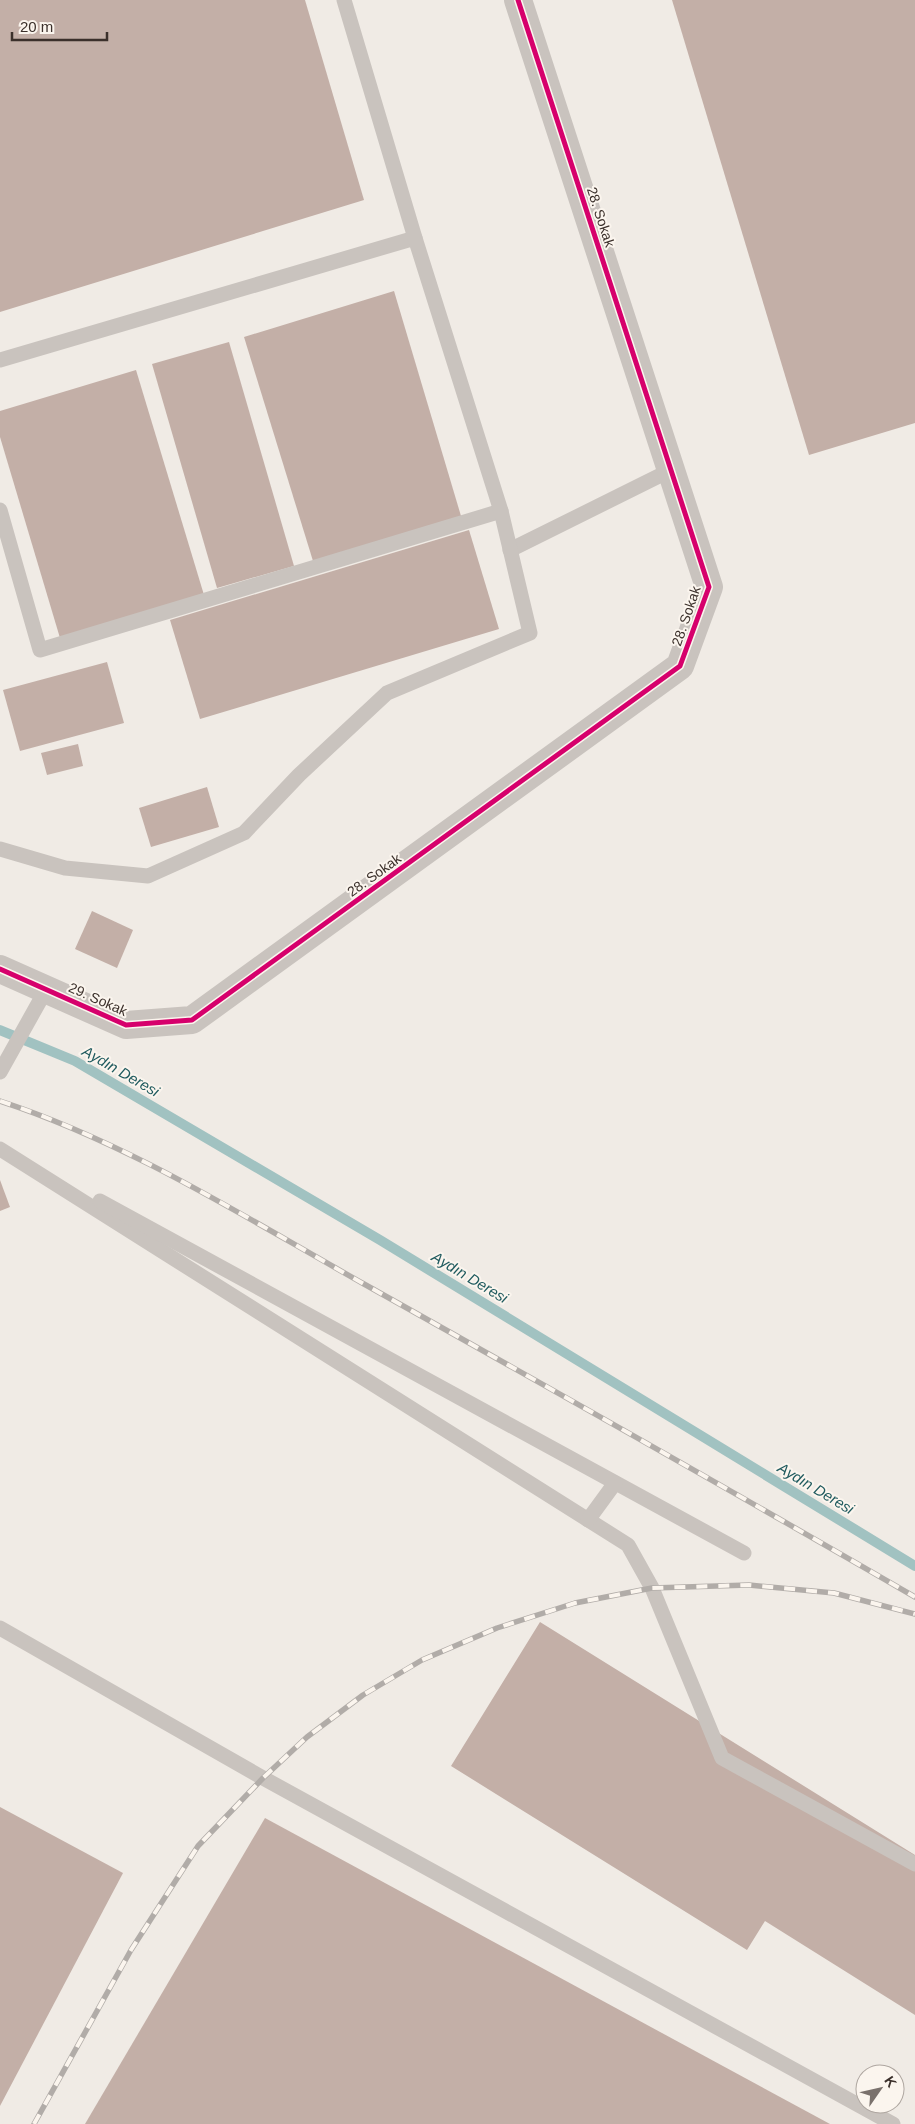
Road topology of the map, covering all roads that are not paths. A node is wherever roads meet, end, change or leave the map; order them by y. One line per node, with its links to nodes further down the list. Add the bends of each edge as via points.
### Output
1 (344, 0): 3 (lane)
2 (518, 0): 5 (street, 28. Sokak)
3 (415, 238): 4 (lane); 7 (lane)
4 (0, 360)
5 (671, 470): 8 (lane); 12 (street, 28. Sokak, via 709,587 680,666)
6 (0, 510): 7 (lane, via 40,650)
7 (501, 512): 8 (lane)
8 (510, 550): 9 (lane, via 530,633 387,693 244,833 148,876 65,868)
9 (0, 849)
10 (0, 969): 11 (street, 29. Sokak)
11 (47, 988): 12 (street, 29. Sokak, via 126,1025); 13 (lane)
12 (192, 1020)
13 (0, 1072)
14 (0, 1148): 15 (lane); 16 (lane)
15 (615, 1483): 16 (lane); 17 (lane)
16 (588, 1520): 19 (lane, via 628,1545 652,1588 722,1758)
17 (744, 1553)
18 (0, 1628): 20 (lane, via 272,1783)
19 (915, 1864)
20 (893, 2124)

